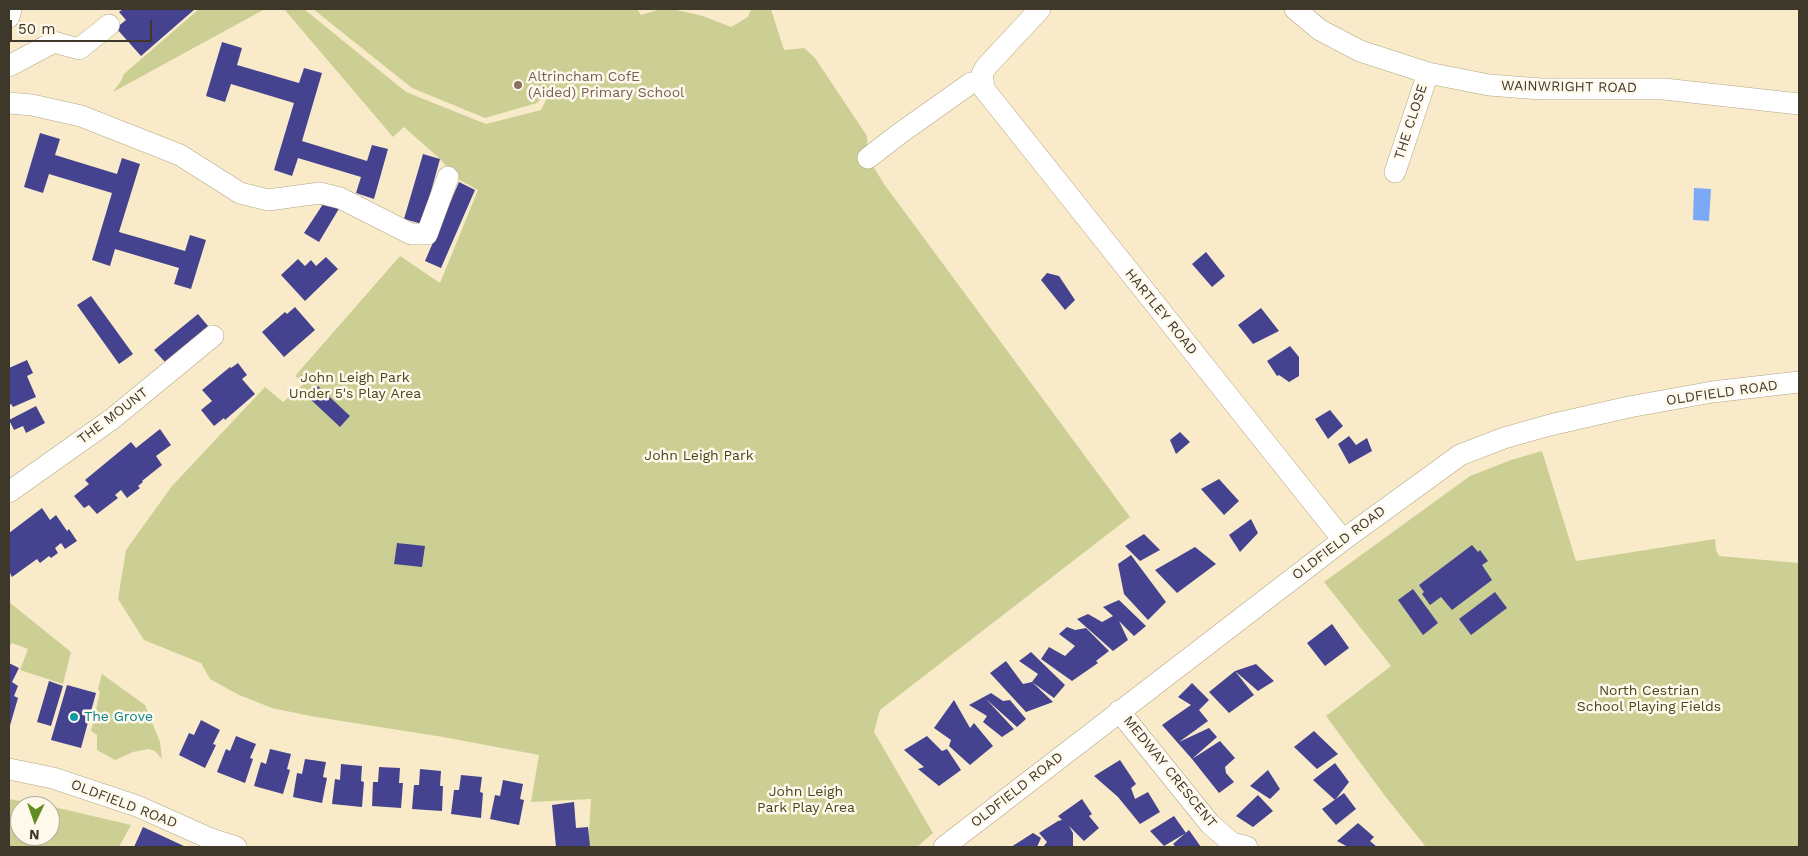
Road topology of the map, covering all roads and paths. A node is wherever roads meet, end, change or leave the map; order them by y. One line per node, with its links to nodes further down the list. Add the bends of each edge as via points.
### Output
1 (11, 9): 4 (street)
2 (1040, 9): 8 (street, via 986,67)
3 (1295, 9): 7 (street, WAINWRIGHT ROAD, via 1320,30 1360,50)
4 (9, 17)
5 (109, 25): 6 (street, via 79,49 54,42)
6 (9, 66)
7 (1428, 73): 10 (street, WAINWRIGHT ROAD, via 1541,89 1664,89); 12 (street, THE CLOSE)
8 (982, 82): 11 (street, via 971,83); 17 (street, HARTLEY ROAD, via 992,100)
9 (9, 103): 13 (street, via 81,116 180,155 240,193 268,200 320,193 340,198 411,234 426,234)
10 (1799, 104)
11 (868, 158)
12 (1395, 172)
13 (448, 177)
14 (213, 336): 16 (street, THE MOUNT, via 112,419)
15 (1799, 382): 17 (street, OLDFIELD ROAD, via 1629,406 1474,448 1448,462)
16 (9, 492)
17 (1343, 540): 18 (street, OLDFIELD ROAD)
18 (1119, 711): 20 (street, MEDWAY CRESCENT, via 1210,824); 22 (street, OLDFIELD ROAD)
19 (9, 769): 21 (street, OLDFIELD ROAD, via 53,778 137,806 210,839)
20 (1236, 846)
21 (236, 847)
22 (944, 847)

